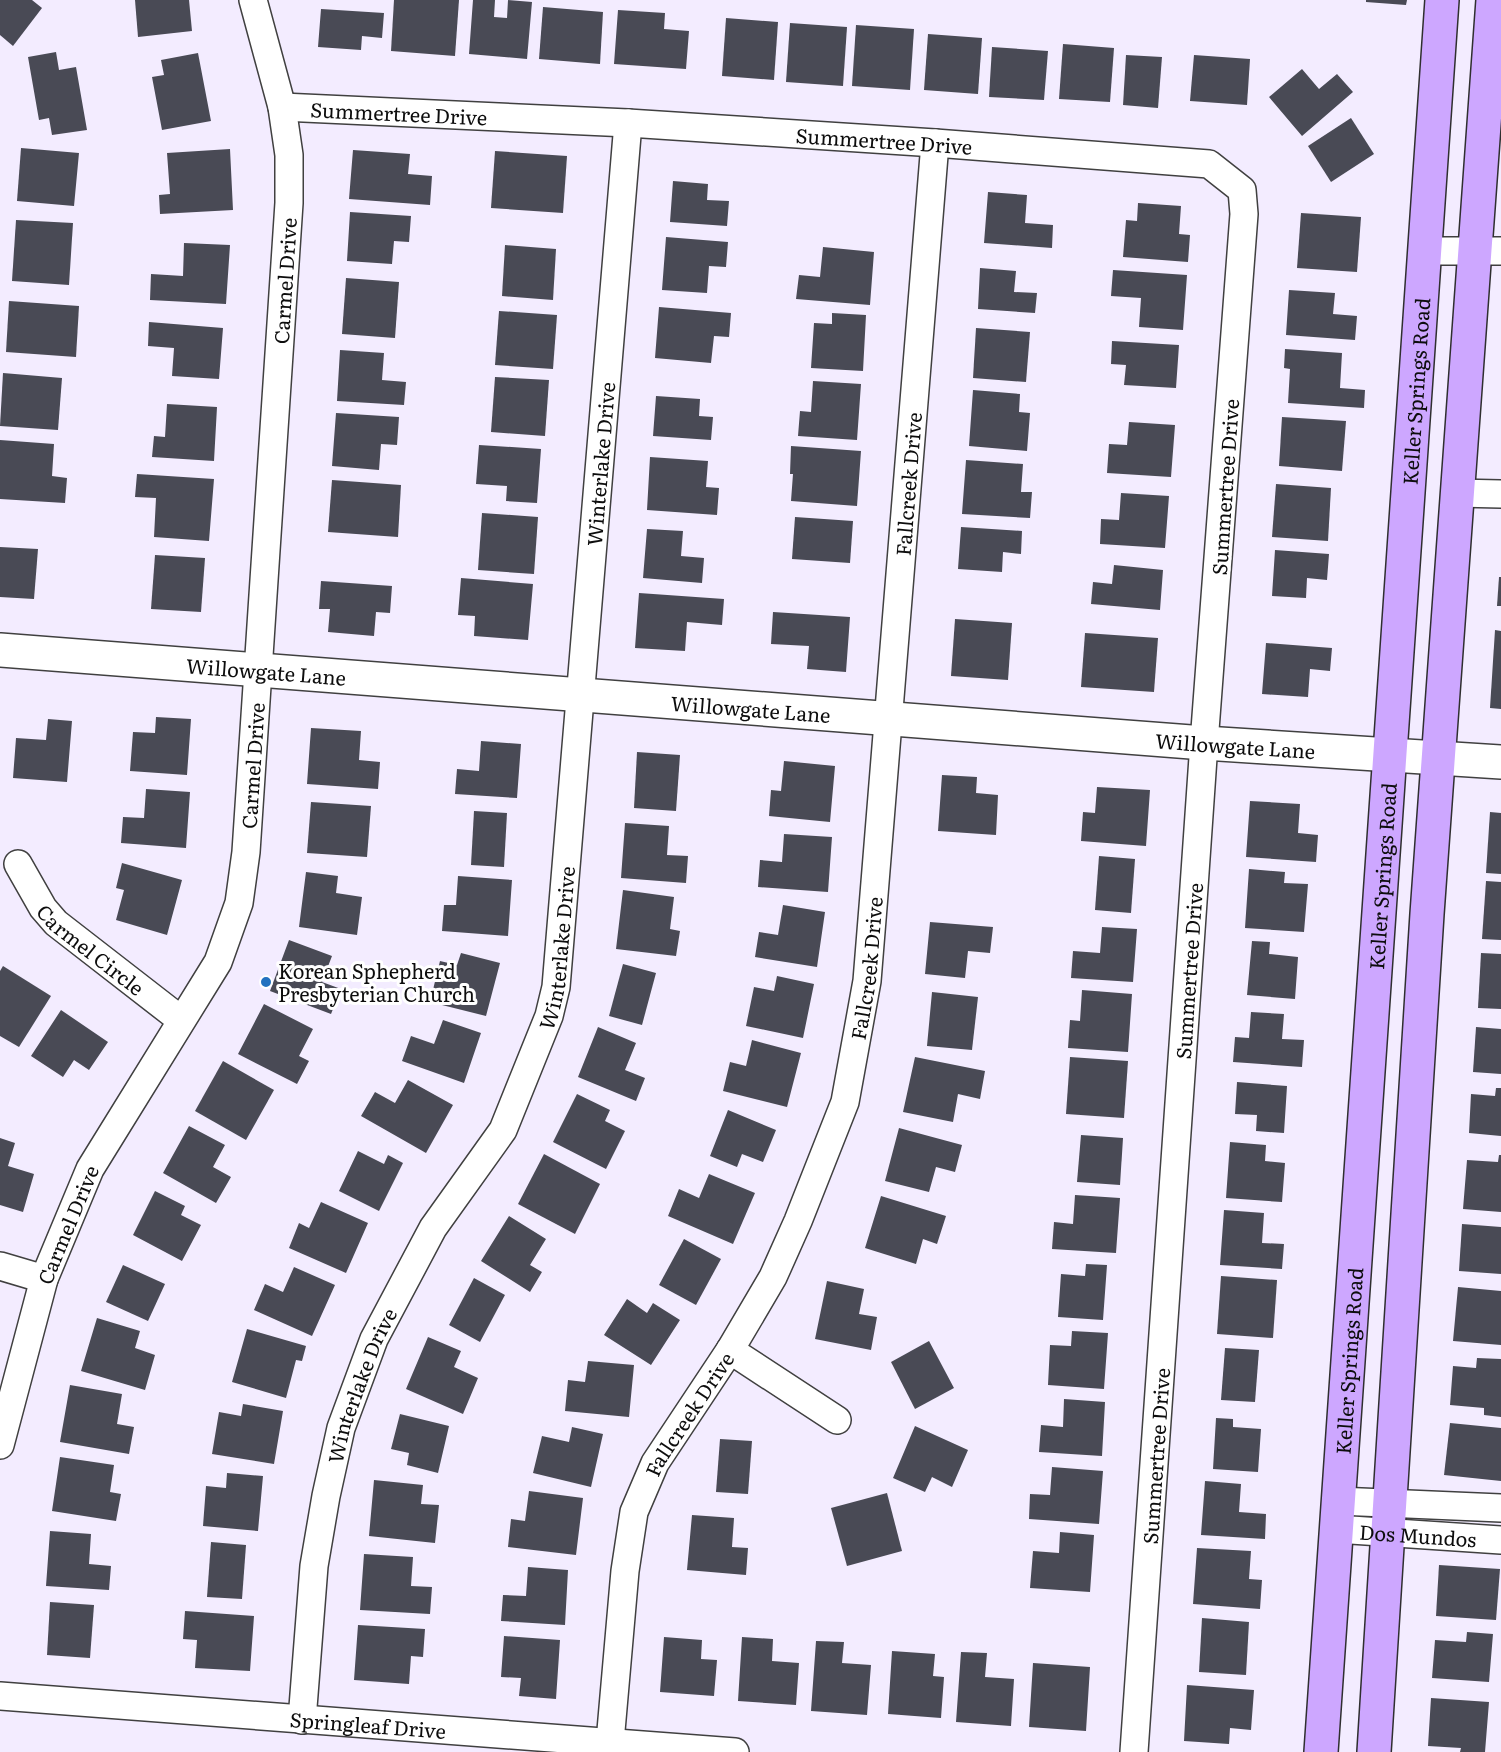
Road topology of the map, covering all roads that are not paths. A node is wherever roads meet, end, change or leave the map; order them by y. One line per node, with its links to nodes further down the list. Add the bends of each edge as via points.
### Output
1 (253, 0): 4 (street, Carmel Drive)
2 (1442, 0): 8 (main road, Keller Springs Road)
3 (1493, 0): 7 (main road)
4 (282, 107): 5 (street, Summertree Drive); 12 (street, Carmel Drive, via 289,155 289,203)
5 (628, 123): 6 (street, Summertree Drive); 13 (street, Winterlake Drive)
6 (935, 143): 14 (street, Fallcreek Drive); 15 (street, Summertree Drive, via 1209,164 1242,190 1244,214)
7 (1489, 250): 8 (street); 9 (main road)
8 (1423, 251): 16 (main road, Keller Springs Road)
9 (1456, 493): 10 (street); 17 (main road)
10 (1501, 494)
11 (0, 650): 12 (street, Willowgate Lane)
12 (257, 671): 13 (street, Willowgate Lane); 20 (street, Carmel Drive, via 246,852 239,903 218,962)
13 (580, 696): 14 (street, Willowgate Lane); 31 (street, Winterlake Drive, via 556,987 549,1016 503,1130 433,1228 374,1339 341,1428 314,1566)
14 (890, 719): 15 (street, Willowgate Lane); 23 (street, Fallcreek Drive, via 867,981 844,1102 773,1277)
15 (1204, 743): 16 (street, Willowgate Lane); 34 (street, Summertree Drive)
16 (1389, 754): 17 (street, Willowgate Lane); 27 (main road, Keller Springs Road)
17 (1437, 757): 18 (street, Willowgate Lane); 28 (main road)
18 (1501, 762)
19 (18, 864): 20 (street, Carmel Circle, via 56,923)
20 (181, 1020): 22 (street, Carmel Drive, via 90,1169)
21 (0, 1266): 22 (street)
22 (44, 1279): 25 (street, Carmel Drive)
23 (730, 1350): 24 (street); 32 (street, Fallcreek Drive, via 655,1463 634,1512)
24 (837, 1420)
25 (0, 1444)
26 (1501, 1508): 28 (street, Dos Mundos)
27 (1337, 1515): 28 (street, Dos Mundos); 35 (main road, Keller Springs Road)
28 (1388, 1518): 29 (street, Dos Mundos); 36 (main road)
29 (1501, 1540)
30 (0, 1696): 31 (street, Springleaf Drive)
31 (302, 1720): 32 (street, Springleaf Drive)
32 (610, 1742): 33 (street, Springleaf Drive)
33 (735, 1752)
34 (1134, 1752)
35 (1321, 1752)
36 (1374, 1752)

